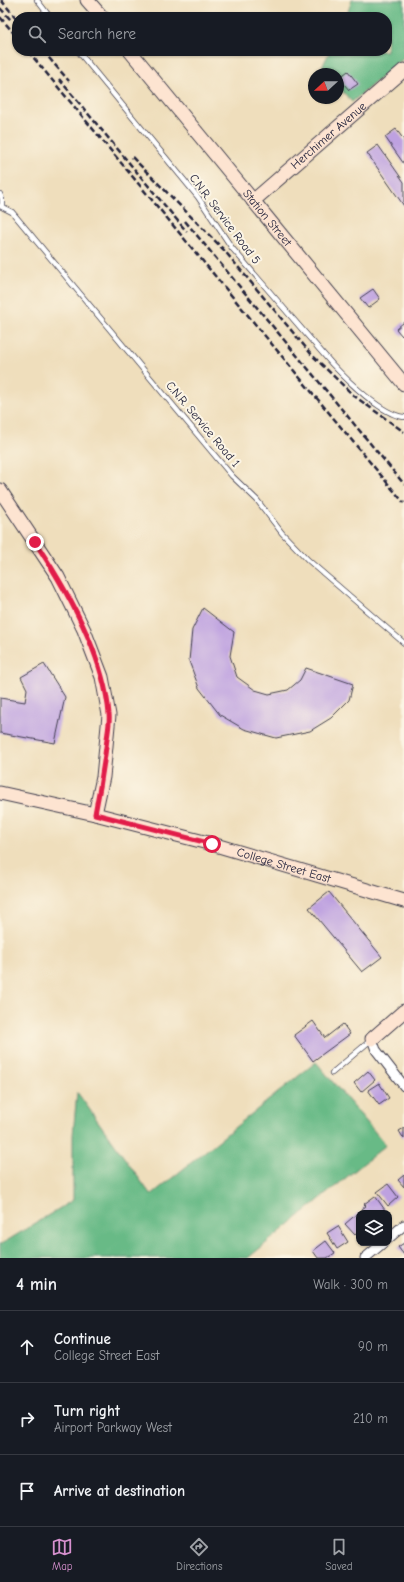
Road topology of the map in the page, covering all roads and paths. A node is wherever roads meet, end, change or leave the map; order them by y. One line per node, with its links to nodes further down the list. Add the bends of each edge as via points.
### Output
1 (37, 0): 3 (lane)
2 (88, 0): 4 (street)
3 (46, 12)
4 (98, 12)
5 (82, 56): 12 (lane, C.N.R. Service Road 5, via 198,197 232,248 332,364 348,381 382,408)
6 (134, 56): 9 (street, Station Street)
7 (404, 70): 9 (street, Herchimer Avenue)
8 (0, 194): 10 (lane)
9 (253, 201): 11 (street, Station Street)
10 (1, 206): 14 (lane, C.N.R. Service Road 1, via 12,212 232,476 268,512 286,537 325,575)
11 (404, 384)
12 (404, 417)
13 (0, 490): 16 (street, via 58,577 84,630 102,677 109,715 103,777)
14 (404, 642)
15 (0, 793): 16 (street, College Street East)
16 (95, 814): 17 (street, College Street East, via 212,844)
17 (404, 901)
18 (404, 1011): 19 (street)
19 (372, 1039): 20 (lane); 21 (street, via 376,1050)
20 (332, 1073)
21 (404, 1086)
22 (404, 1225): 23 (street)
23 (392, 1235)
24 (379, 1246): 25 (street)
25 (365, 1258)

